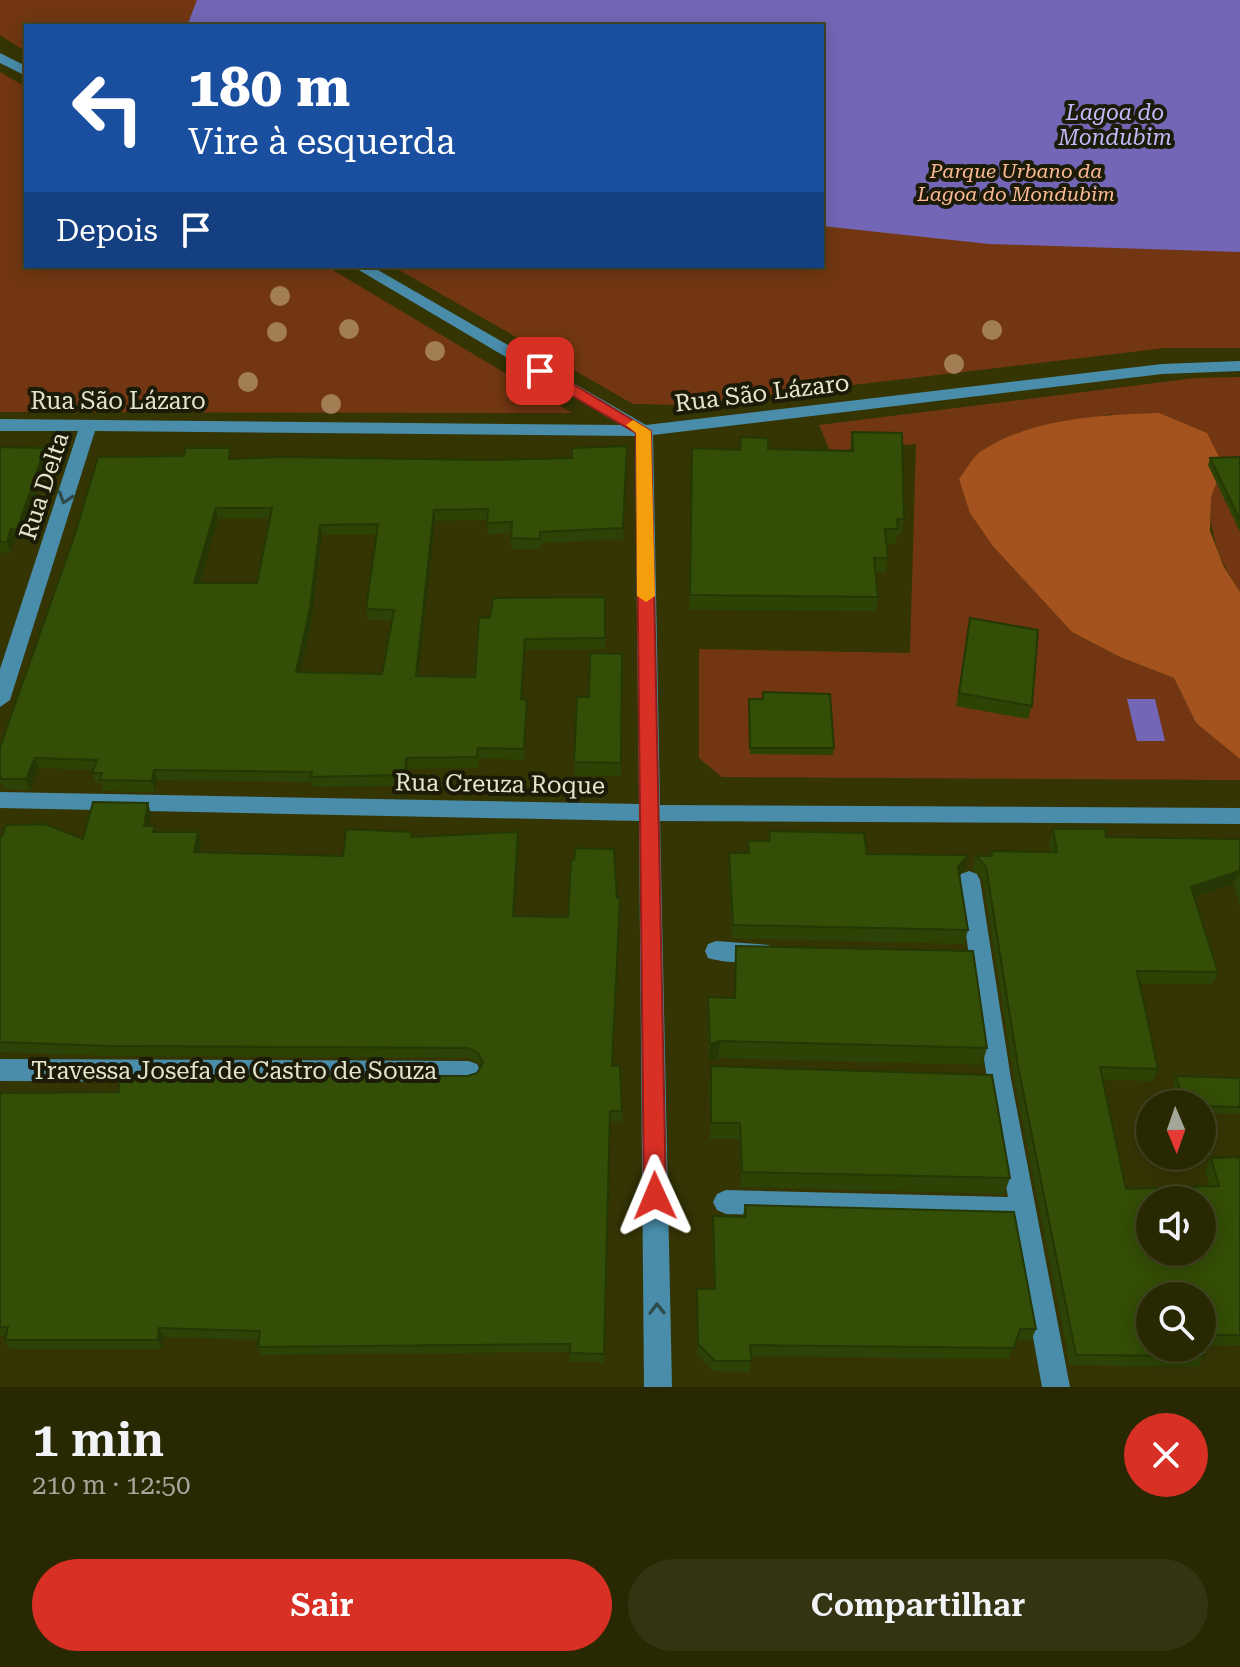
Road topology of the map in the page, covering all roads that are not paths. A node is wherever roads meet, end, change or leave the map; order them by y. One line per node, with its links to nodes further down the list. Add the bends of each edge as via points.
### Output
1 (0, 57): 2 (street)
2 (24, 71)
3 (363, 268): 7 (street)
4 (1240, 366): 7 (street, Rua São Lázaro, via 1162,369)
5 (89, 424): 6 (street, Rua São Lázaro); 7 (street, Rua São Lázaro); 8 (street, Rua Delta, one-way to 8)
6 (0, 425)
7 (644, 431): 10 (street)
8 (0, 698)
9 (0, 800): 10 (street, Rua Creuza Roque)
10 (649, 813): 11 (street, Rua Creuza Roque); 23 (street, one-way to 10)
11 (1240, 816)
12 (969, 880): 16 (street)
13 (716, 951): 14 (street)
14 (778, 952)
15 (950, 956): 16 (street)
16 (981, 957): 20 (street)
17 (0, 1070): 18 (street, Travessa Josefa de Castro de Souza)
18 (469, 1072)
19 (967, 1078): 20 (street)
20 (999, 1079): 22 (street)
21 (726, 1202): 22 (street)
22 (1022, 1209): 24 (street)
23 (658, 1387)
24 (1056, 1387)

